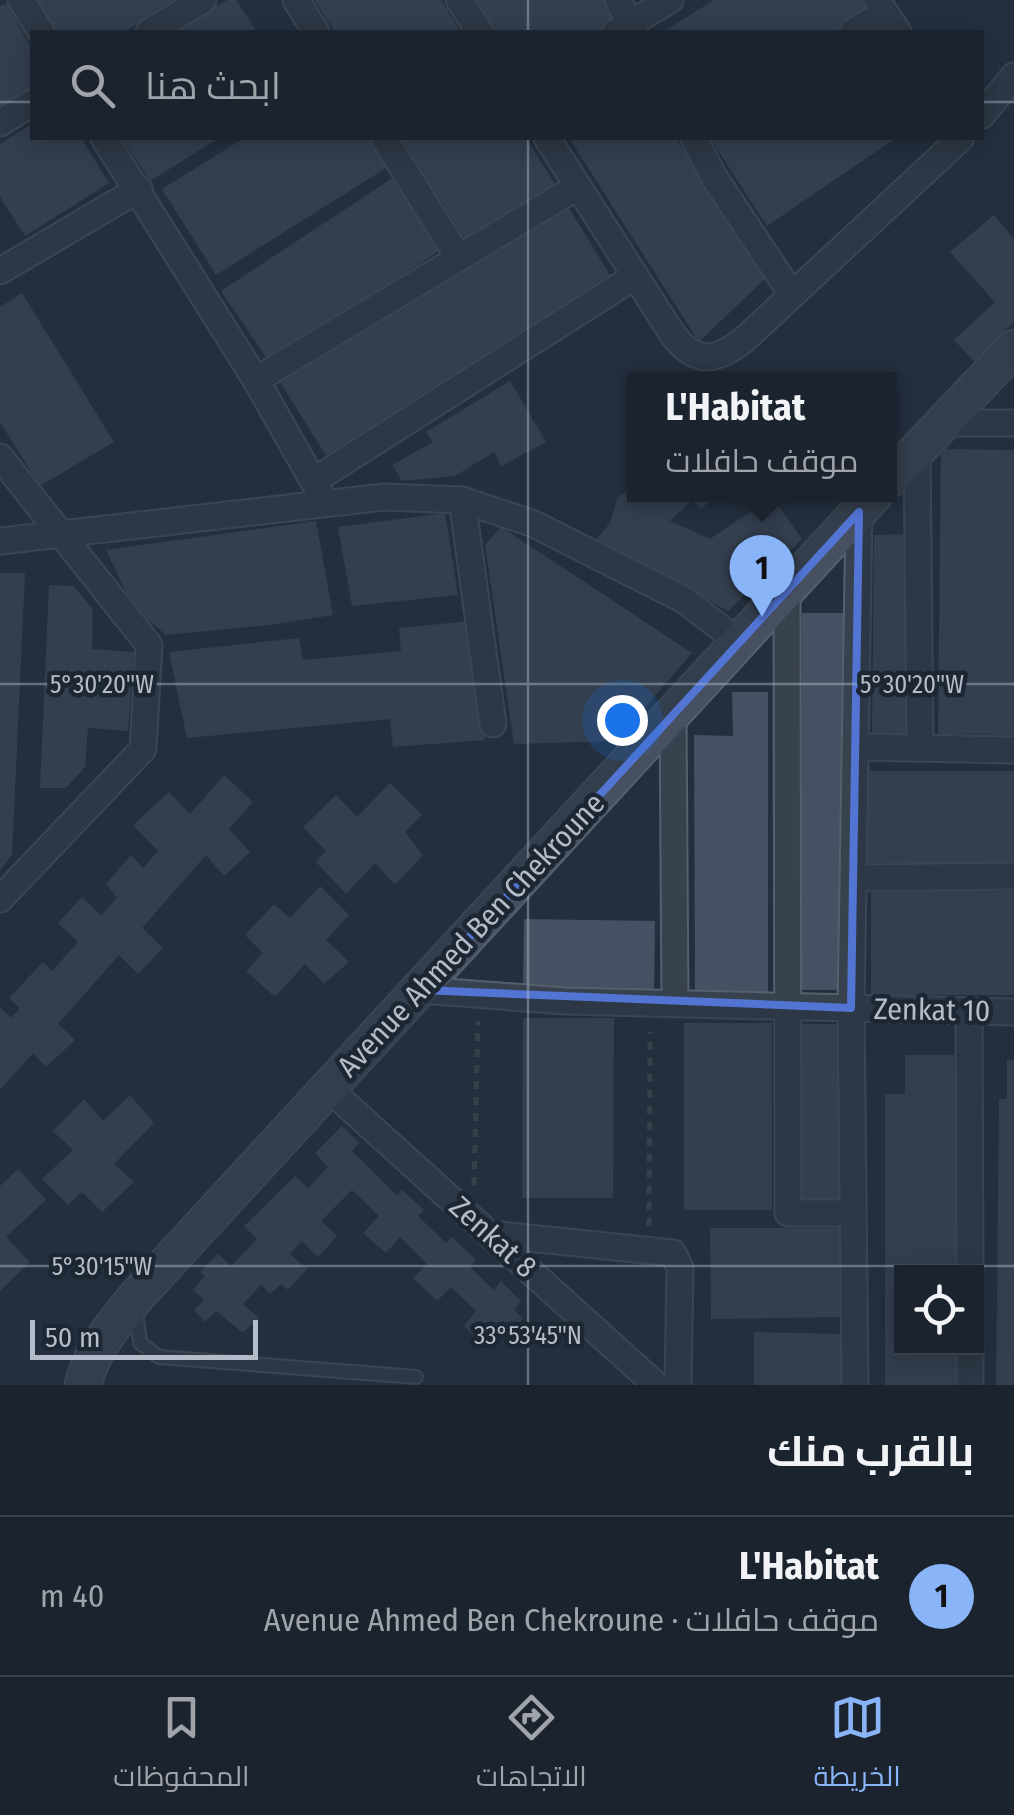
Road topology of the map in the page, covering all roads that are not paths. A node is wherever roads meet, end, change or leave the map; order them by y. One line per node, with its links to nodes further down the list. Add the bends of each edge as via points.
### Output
1 (21, 0): 8 (street)
2 (203, 0): 9 (street)
3 (296, 0): 10 (street)
4 (459, 0): 11 (street)
5 (670, 0): 7 (street)
6 (886, 15): 12 (street)
7 (625, 22)
8 (40, 30)
9 (152, 30)
10 (315, 30)
11 (479, 30)
12 (857, 30)
13 (1014, 76): 15 (street)
14 (30, 104): 16 (street)
15 (984, 113)
16 (0, 123)
17 (105, 140): 23 (street)
18 (385, 140): 24 (street)
19 (547, 140): 22 (street)
20 (695, 140): 27 (street)
21 (959, 140): 27 (street)
22 (577, 187): 24 (street); 26 (street)
23 (139, 188): 25 (street); 29 (street)
24 (458, 258): 29 (street)
25 (3, 262)
26 (634, 278): 27 (street, via 696,358 735,347); 35 (street)
27 (791, 292)
28 (1014, 348): 30 (main road)
29 (256, 380): 35 (street)
30 (942, 423): 31 (street); 32 (main road)
31 (1014, 423)
32 (918, 449): 34 (main road); 45 (street)
33 (0, 457): 38 (street)
34 (897, 472)
35 (320, 491): 36 (street); 38 (street)
36 (462, 500): 41 (street, via 534,524 667,591); 43 (street)
37 (867, 503): 40 (main road, Avenue Ahmed Ben Chekroune); 44 (street)
38 (64, 535): 39 (street); 49 (street, via 149,645 144,748)
39 (0, 540)
40 (787, 588): 41 (main road, Avenue Ahmed Ben Chekroune); 52 (street)
41 (739, 642): 42 (main road, Avenue Ahmed Ben Chekroune)
42 (673, 713): 50 (main road, Avenue Ahmed Ben Chekroune); 51 (street)
43 (493, 724)
44 (857, 747): 45 (street); 48 (street)
45 (920, 747): 46 (street)
46 (1014, 750)
47 (1014, 876): 48 (street)
48 (855, 878): 53 (street)
49 (0, 900)
50 (421, 990): 51 (street, Zenkat 10, via 478,998); 56 (main road, Avenue Ahmed Ben Chekroune)
51 (662, 1002): 52 (street, Zenkat 10)
52 (787, 1005): 53 (street, Zenkat 10); 57 (street, via 788,1213)
53 (850, 1008): 54 (street, Zenkat 10); 57 (street)
54 (969, 1011): 55 (street, Zenkat 10); 59 (street)
55 (1014, 1012)
56 (330, 1089): 58 (street, Zenkat 8); 60 (main road, Avenue Ahmed Ben Chekroune)
57 (853, 1213): 66 (street)
58 (482, 1226): 64 (street, Zenkat 8); 65 (street, via 673,1253 680,1268)
59 (970, 1265)
60 (135, 1298): 62 (lane, via 140,1342 160,1357); 63 (main road, Avenue Ahmed Ben Chekroune, via 87,1367)
61 (970, 1355): 67 (street)
62 (416, 1377)
63 (83, 1385)
64 (656, 1385)
65 (678, 1385)
66 (856, 1385)
67 (970, 1385)

